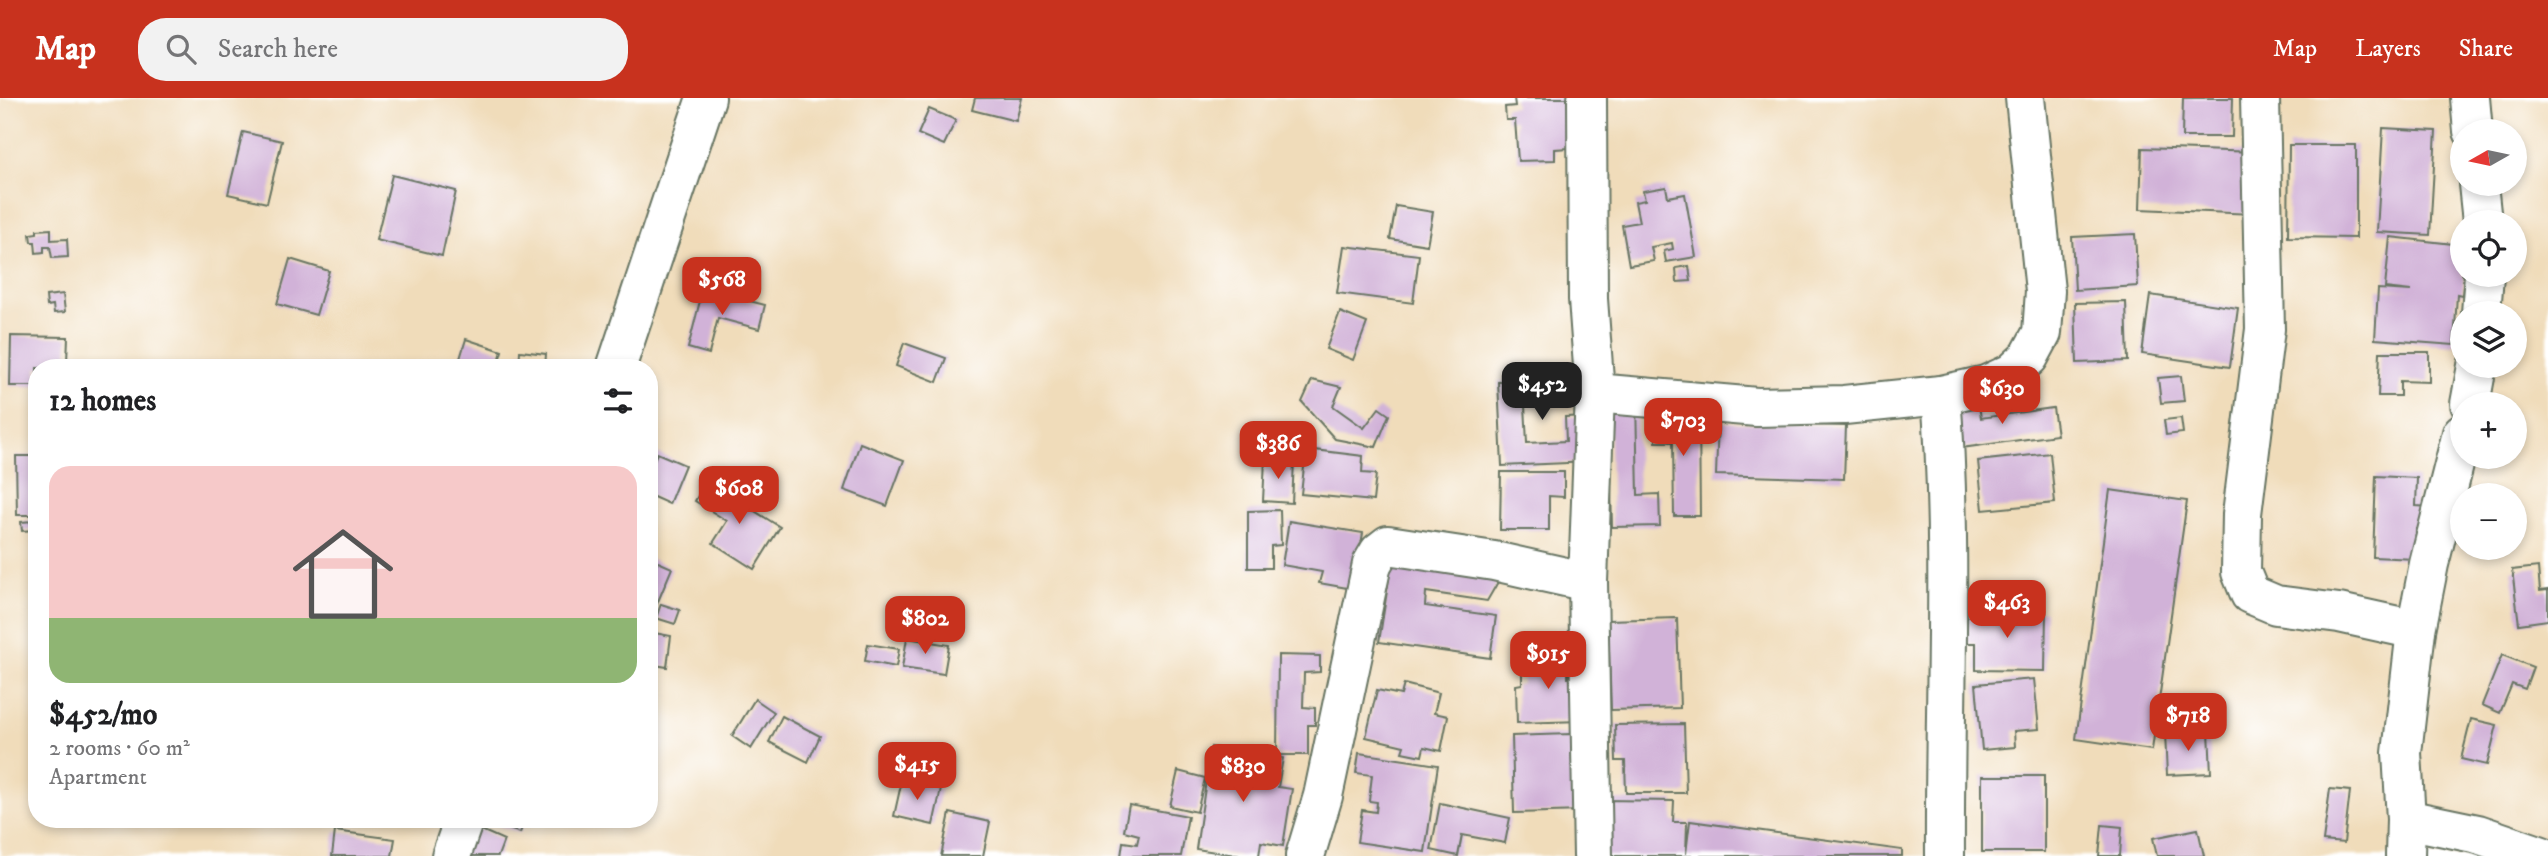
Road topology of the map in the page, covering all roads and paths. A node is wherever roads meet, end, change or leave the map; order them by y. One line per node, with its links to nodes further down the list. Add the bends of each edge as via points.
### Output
1 (706, 98): 7 (street)
2 (1587, 98): 8 (street, via 1588,299)
3 (2025, 98): 9 (street, via 2045,290 2042,333 2029,357 2012,373 1986,385)
4 (2260, 98): 12 (street, via 2265,329 2242,514 2241,572 2250,594 2276,605 2340,612)
5 (2470, 98): 6 (street)
6 (2472, 119)
7 (619, 359)
8 (1595, 393): 9 (street, via 1758,407 1844,405); 11 (street)
9 (1941, 395): 18 (street, via 1948,476)
10 (2453, 469): 12 (street)
11 (1588, 582): 16 (street, via 1494,561 1388,545 1378,552); 17 (street)
12 (2416, 630): 13 (street, via 2402,752)
13 (2406, 819): 19 (street); 20 (street, via 2478,834)
14 (461, 828): 15 (street)
15 (451, 856)
16 (1306, 856)
17 (1593, 856)
18 (1944, 856)
19 (2405, 856)
20 (2542, 856)

